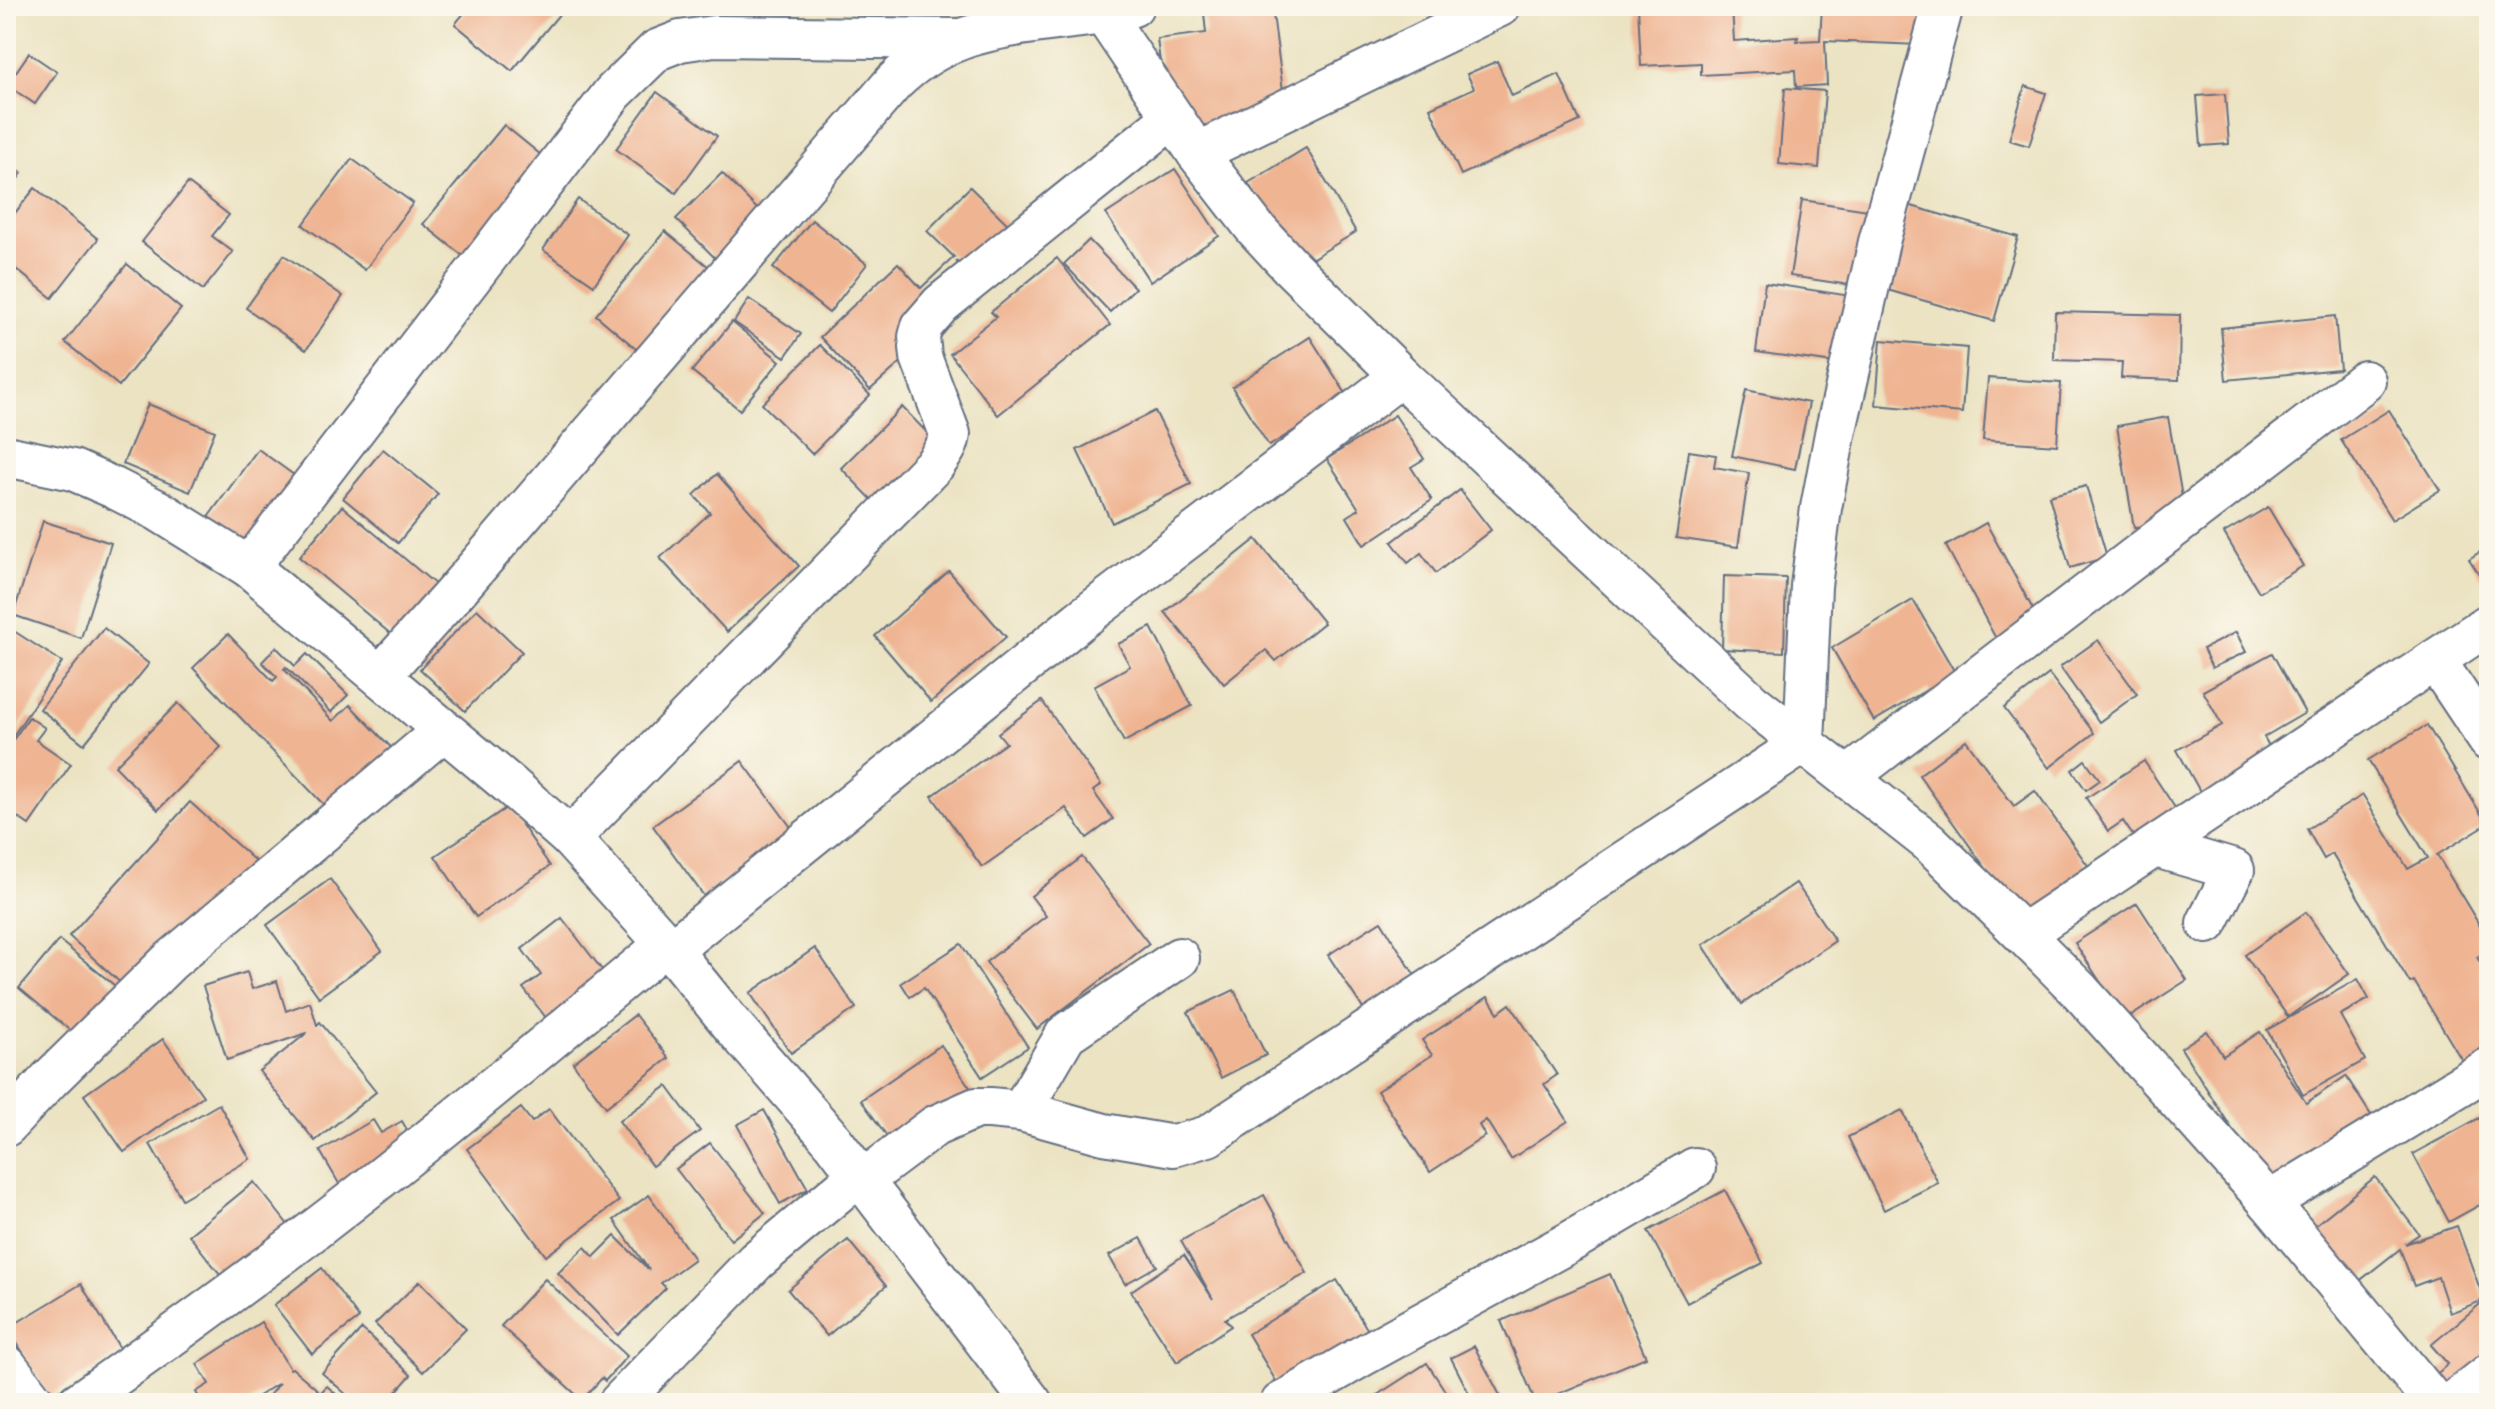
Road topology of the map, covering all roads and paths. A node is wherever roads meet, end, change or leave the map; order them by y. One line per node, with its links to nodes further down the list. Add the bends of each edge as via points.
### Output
1 (1500, 6): 6 (street)
2 (1943, 6): 16 (street, via 1879,242 1821,508 1811,586)
3 (1118, 10): 4 (street); 5 (street)
4 (960, 39): 10 (street, via 714,36 657,50 613,93); 13 (street, via 914,62 894,82)
5 (1172, 118): 6 (street); 18 (street, via 931,315 922,326 918,346 950,434 935,464)
6 (1197, 153): 7 (street, via 1255,228)
7 (1401, 376): 16 (street, via 1751,702); 22 (street, via 1079,621)
8 (2365, 381): 17 (street)
9 (6, 456): 10 (street, via 73,470 114,488)
10 (249, 567): 13 (street)
11 (2489, 624): 12 (street)
12 (2435, 660): 15 (street); 19 (street)
13 (380, 676): 14 (street)
14 (444, 730): 18 (street); 26 (street, via 169,962)
15 (2489, 741)
16 (1804, 743): 17 (street); 25 (street, via 1208,1136 1174,1146)
17 (1848, 777): 21 (street, via 1929,842)
18 (570, 838): 22 (street)
19 (2156, 847): 20 (street, via 2234,870); 21 (street)
20 (2207, 923)
21 (2023, 934): 29 (street)
22 (668, 947): 28 (street); 33 (street, via 313,1231)
23 (1179, 958): 25 (street, via 1066,1034)
24 (2489, 1068): 29 (street)
25 (1021, 1111): 28 (street, via 976,1108 958,1115)
26 (6, 1126)
27 (1695, 1168): 36 (street)
28 (861, 1178): 34 (street, via 756,1261); 35 (street)
29 (2269, 1202): 37 (street)
30 (6, 1365): 32 (street)
31 (2489, 1374): 38 (street)
32 (35, 1403)
33 (78, 1403)
34 (619, 1403)
35 (1032, 1403)
36 (1281, 1403)
37 (2435, 1403)
38 (2452, 1403)

